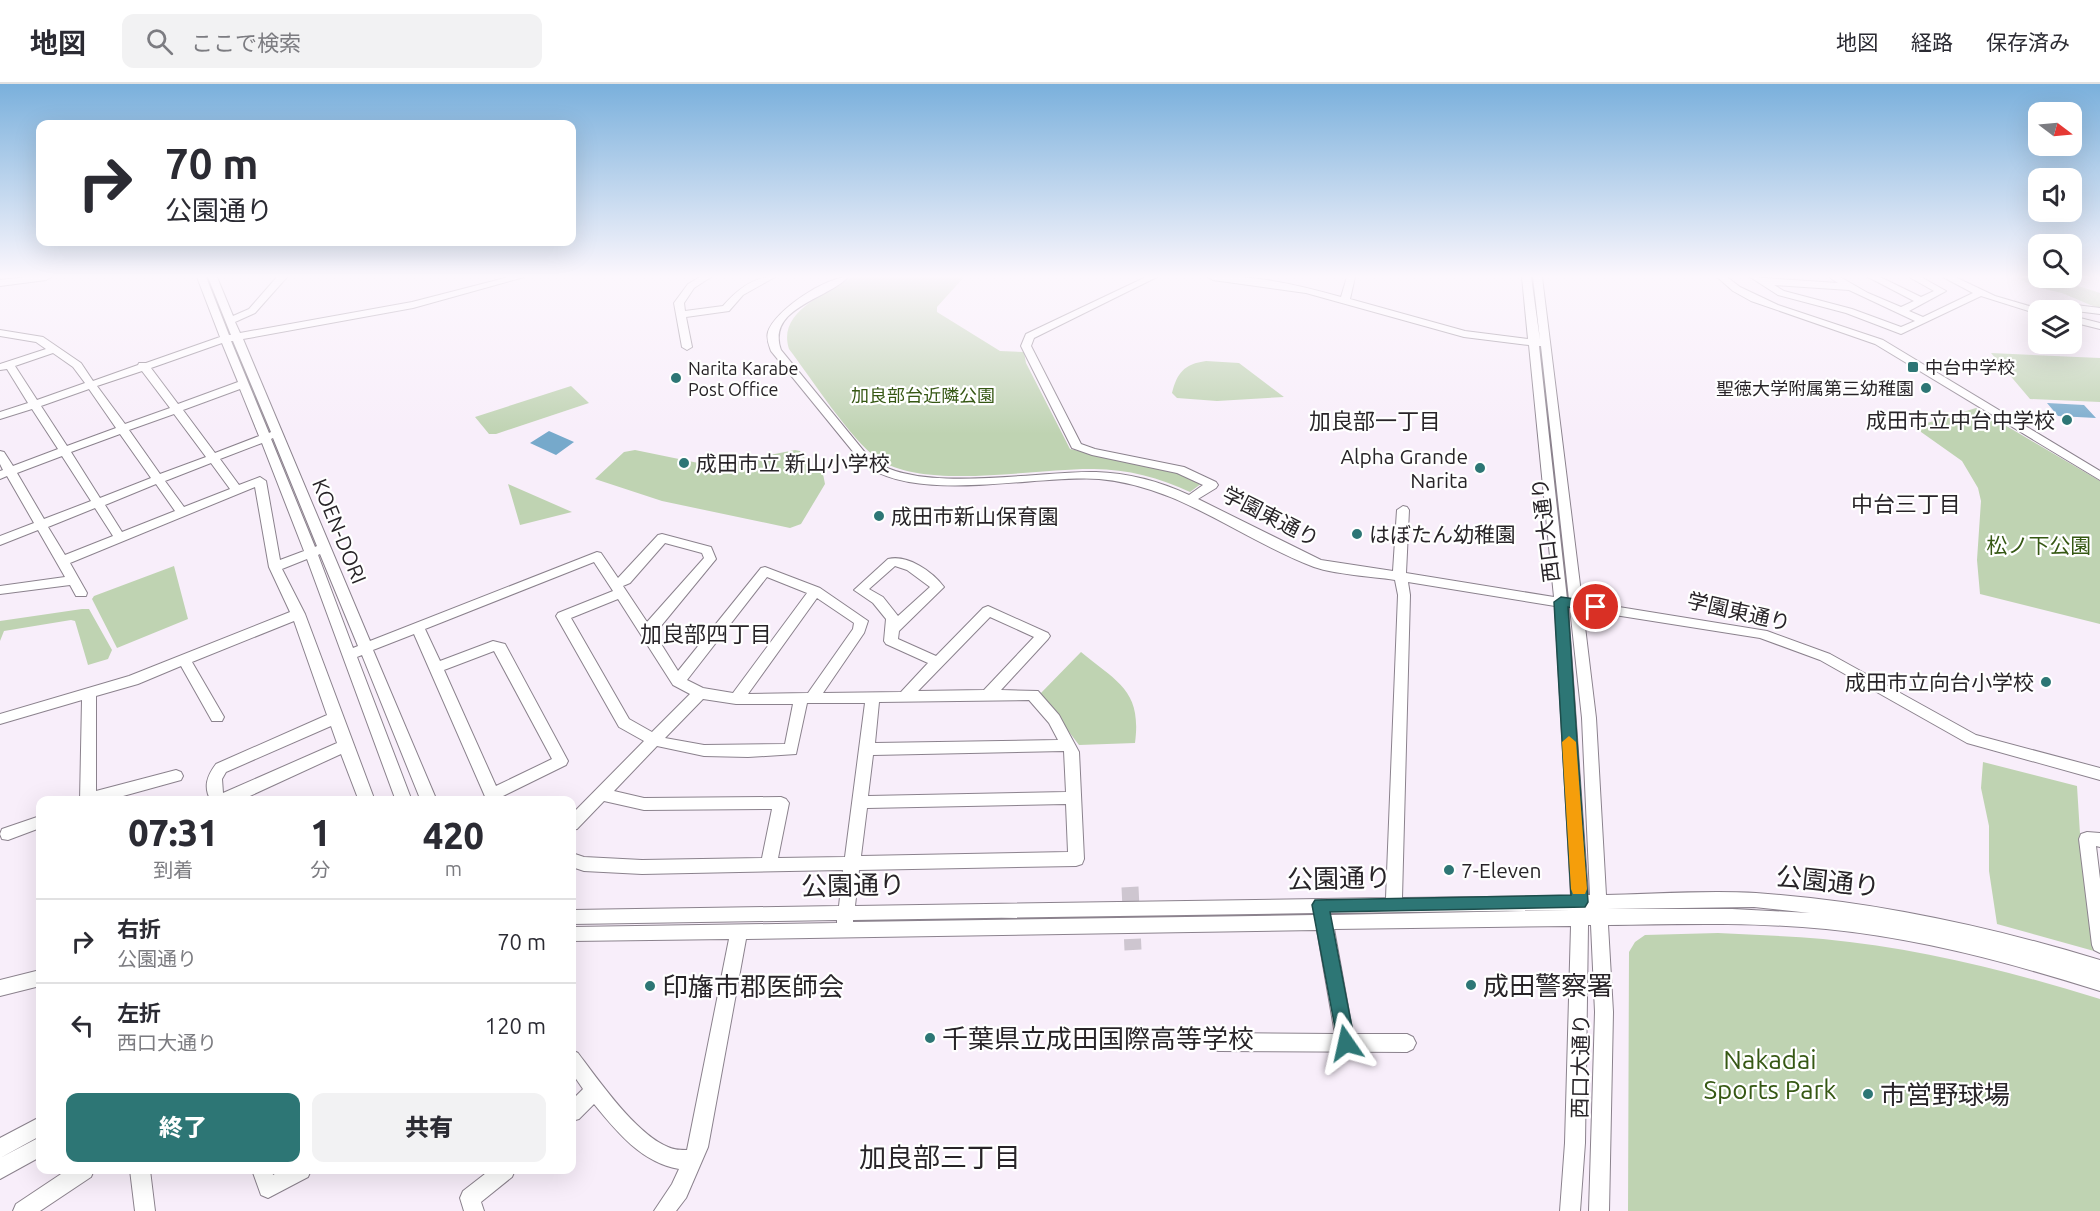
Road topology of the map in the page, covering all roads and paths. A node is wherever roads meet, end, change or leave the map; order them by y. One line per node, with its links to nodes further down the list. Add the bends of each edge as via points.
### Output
1 (221, 330): 13 (street, KOEN-DORI)
2 (235, 330): 12 (street, KOEN-DORI)
3 (274, 330): 12 (street)
4 (684, 330): 16 (street)
5 (773, 330): 34 (street, 学園東通り, via 776,351 867,461 894,474 926,481 1114,476 1150,483)
6 (1043, 330): 34 (street, via 1030,336 1026,346 1076,446 1190,473 1212,485)
7 (1443, 330): 14 (street)
8 (1532, 330): 14 (street, 西口大通り)
9 (1544, 330): 15 (street, 西口大通り)
10 (1850, 330): 31 (street, via 1880,342)
11 (0, 333): 17 (street, via 39,339)
12 (238, 336): 13 (street); 26 (street, KOEN-DORI)
13 (225, 339): 18 (street); 21 (street, KOEN-DORI)
14 (1533, 342): 15 (street); 51 (street, 西口大通り)
15 (1546, 344): 52 (street, 西口大通り)
16 (687, 347)
17 (55, 349): 19 (street); 20 (street, via 77,365)
18 (143, 365): 20 (street); 23 (street)
19 (4, 366): 22 (street)
20 (88, 384): 22 (street); 25 (street)
21 (243, 384): 23 (street); 26 (street, KOEN-DORI)
22 (35, 403): 24 (street); 27 (street)
23 (174, 410): 25 (street); 29 (street)
24 (0, 416)
25 (121, 429): 27 (street); 32 (street)
26 (270, 435): 29 (street); 41 (street, KOEN-DORI); 42 (street, KOEN-DORI)
27 (64, 450): 30 (street); 35 (street)
28 (0, 454): 30 (street)
29 (212, 457): 32 (street); 33 (street)
30 (5, 473): 38 (street)
31 (2100, 476)
32 (156, 479): 35 (street); 37 (street)
33 (237, 490): 37 (street); 44 (street, via 260,481)
34 (1190, 499): 45 (street, 学園東通り, via 1319,564)
35 (98, 502): 38 (street); 39 (street)
36 (1403, 510): 45 (street, via 1399,570)
37 (182, 513): 39 (street)
38 (41, 525): 40 (street); 43 (street)
39 (120, 538): 43 (street)
40 (0, 541)
41 (324, 548): 42 (street); 57 (street, KOEN-DORI)
42 (310, 554): 44 (street); 58 (street, KOEN-DORI)
43 (63, 561): 46 (street)
44 (275, 567): 53 (street)
45 (1402, 577): 51 (street, 学園東通り); 98 (street)
46 (73, 580): 48 (street); 50 (street)
47 (618, 588): 54 (street, via 597,556); 56 (street); 56 (street, via 662,538 707,550 710,559 656,623); 73 (street, via 563,616 624,723)
48 (0, 590)
49 (815, 591): 62 (street, via 765,571); 68 (street, via 861,621 859,630); 69 (street)
50 (81, 593)
51 (1561, 602): 52 (street, 学園東通り); 99 (street, 西口大通り)
52 (1577, 604): 77 (street, 学園東通り, via 1745,630 1782,640 1825,657 1972,739); 100 (street, 西口大通り, via 1589,718)
53 (298, 614): 59 (street); 71 (street)
54 (417, 626): 57 (street); 61 (street)
55 (893, 628): 55 (street, via 938,586 910,564 900,562 892,562 860,590 887,610 893,618); 60 (street, via 891,641)
56 (644, 630): 62 (street)
57 (365, 648): 58 (street); 86 (street, KOEN-DORI)
58 (348, 655): 85 (street, KOEN-DORI)
59 (184, 659): 64 (street); 70 (street)
60 (938, 662): 65 (street, via 988,611 1043,636); 67 (street)
61 (436, 668): 87 (street); 88 (street, via 493,646 500,647 561,761)
62 (678, 681): 63 (street)
63 (700, 693): 69 (street); 73 (street)
64 (89, 695): 72 (street); 80 (street)
65 (988, 695): 67 (street); 74 (street, via 1033,695 1054,719)
66 (873, 697): 67 (street); 68 (street); 76 (street)
67 (904, 697)
68 (807, 698): 69 (street); 73 (street, via 790,750 698,750)
69 (736, 699)
70 (217, 717)
71 (336, 717): 75 (street); 82 (street, via 221,768 214,778)
72 (0, 719)
73 (654, 739): 79 (street)
74 (1068, 745): 76 (street); 89 (street, via 1072,752)
75 (345, 746): 83 (street); 84 (street)
76 (867, 749): 90 (street)
77 (2100, 774)
78 (176, 776): 81 (street)
79 (601, 794): 91 (street); 97 (street, via 644,804 781,804)
80 (88, 796)
81 (103, 796)
82 (216, 796)
83 (235, 796)
84 (365, 796)
85 (402, 796)
86 (427, 796)
87 (493, 796)
88 (498, 796)
89 (1073, 798): 90 (street); 96 (street, via 1076,859)
90 (860, 802): 96 (street)
91 (576, 820)
92 (36, 824): 93 (street)
93 (8, 834)
94 (2100, 840): 102 (street, via 2086,839)
95 (576, 861): 97 (street, via 642,867)
96 (853, 863): 97 (street); 104 (street)
97 (769, 865)
98 (1394, 905): 99 (street, 公園通り); 101 (street, 公園通り)
99 (1580, 910): 100 (street, 公園通り); 101 (street, 公園通り); 132 (street, 西口大通り)
100 (1600, 910): 108 (street, 公園通り, via 1754,900 1831,906 1953,927); 110 (street, 公園通り, via 1858,926 1970,947); 133 (street, 西口大通り, via 1604,1012)
101 (1322, 913): 104 (street, 公園通り); 113 (street)
102 (2099, 913): 107 (street)
103 (576, 917): 104 (street, 公園通り)
104 (845, 921): 105 (street, 公園通り)
105 (739, 930): 106 (street, 公園通り); 121 (street, via 698,1147)
106 (576, 934)
107 (2100, 945)
108 (2100, 968)
109 (36, 979): 111 (street)
110 (2100, 983)
111 (0, 988)
112 (1218, 1042): 113 (street)
113 (1346, 1043): 114 (street)
114 (1407, 1043)
115 (576, 1065): 116 (street)
116 (594, 1090): 117 (street); 121 (street, via 645,1144 666,1156)
117 (576, 1108)
118 (36, 1128): 119 (street)
119 (0, 1148)
120 (36, 1149): 122 (street)
121 (692, 1161): 131 (street, via 679,1191)
122 (0, 1169)
123 (78, 1174): 128 (street)
124 (140, 1174): 129 (street)
125 (263, 1174): 126 (street, via 268,1188)
126 (294, 1174)
127 (500, 1174): 130 (street, via 470,1198)
128 (23, 1211)
129 (145, 1211)
130 (474, 1211)
131 (664, 1211)
132 (1570, 1211)
133 (1599, 1211)

